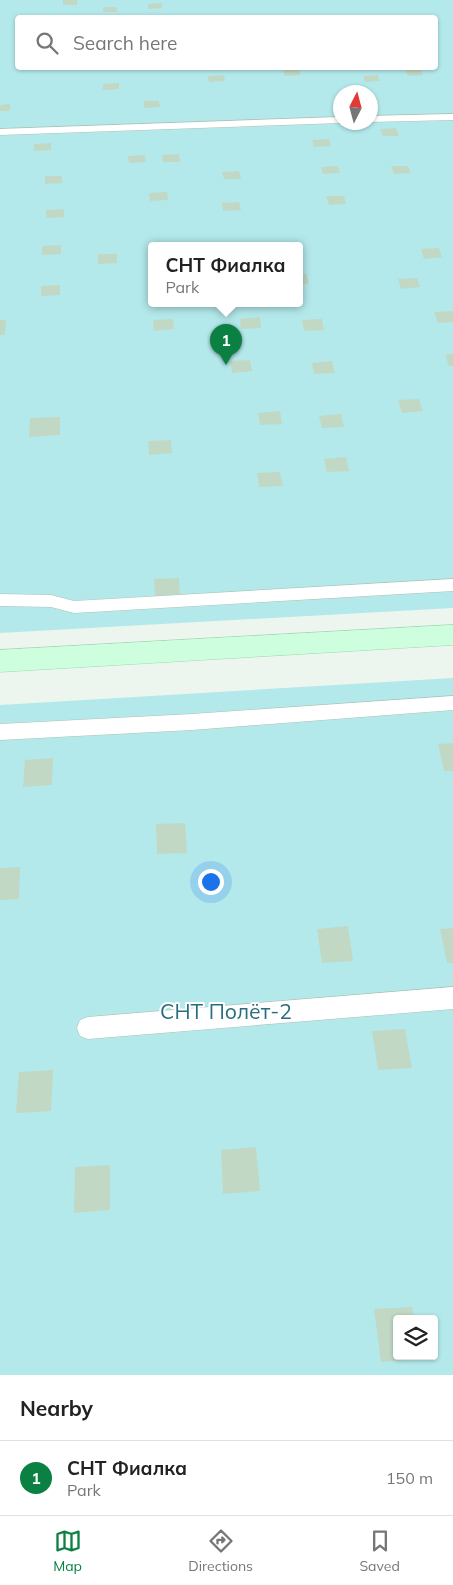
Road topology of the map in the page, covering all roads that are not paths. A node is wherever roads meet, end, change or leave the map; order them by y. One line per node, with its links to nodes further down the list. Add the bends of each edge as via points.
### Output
1 (453, 117): 3 (lane)
2 (333, 120): 4 (lane)
3 (378, 120)
4 (0, 132)
5 (453, 585): 6 (lane, via 74,607 51,602)
6 (0, 600)
7 (453, 635): 8 (street)
8 (0, 661)
9 (453, 703): 10 (lane)
10 (0, 732)
11 (453, 998): 12 (lane)
12 (88, 1028)

